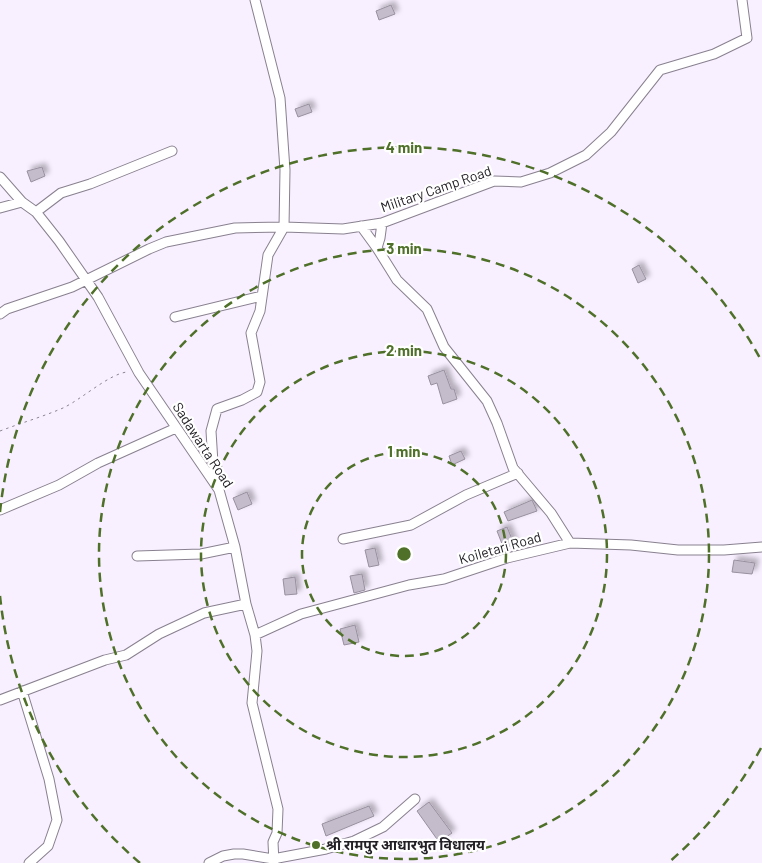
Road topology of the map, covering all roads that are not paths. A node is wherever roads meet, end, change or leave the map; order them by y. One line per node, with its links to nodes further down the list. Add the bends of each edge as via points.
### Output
1 (255, 0): 10 (street, via 280,98 285,170)
2 (742, 0): 8 (street, Military Camp Road, via 747,38 714,54 660,70 611,132 586,155 550,173 521,182 494,181)
3 (172, 150): 7 (street, via 61,194)
4 (0, 177): 5 (street, Sadawarta Road)
5 (22, 202): 6 (street); 7 (street, Sadawarta Road)
6 (0, 208)
7 (36, 212): 12 (street, Sadawarta Road)
8 (382, 223): 9 (street, Military Camp Road); 11 (street)
9 (361, 226): 10 (street, Military Camp Road, via 343,229); 11 (street)
10 (284, 227): 12 (street, Military Camp Road, via 235,228 166,242); 13 (street, via 268,255)
11 (376, 248): 17 (street, via 397,280 427,309 444,347 487,401 513,468)
12 (86, 280): 14 (street, Military Camp Road); 16 (street, Sadawarta Road)
13 (262, 296): 15 (street); 18 (street, via 251,333 260,382 257,392 217,409 211,431 212,463)
14 (0, 314)
15 (175, 317)
16 (176, 428): 18 (street, Sadawarta Road); 19 (street)
17 (518, 473): 20 (street, via 466,495 411,526); 21 (street, via 551,513)
18 (219, 490): 22 (street, Sadawarta Road)
19 (0, 510)
20 (344, 539)
21 (570, 543): 23 (street, Koiletari Road, via 678,550); 26 (street, Koiletari Road, via 507,558 444,579 301,614)
22 (235, 547): 24 (street, via 201,554); 25 (street, Sadawarta Road)
23 (762, 547)
24 (137, 556)
25 (246, 604): 26 (street, Sadawarta Road); 27 (street, via 204,613 159,634 126,655)
26 (255, 634): 30 (street, Sadawarta Road, via 257,651 252,702 278,809)
27 (22, 691): 28 (street); 31 (street, via 50,779 57,820 48,846)
28 (0, 700)
29 (415, 799): 30 (street, via 383,827 354,841)
30 (273, 861): 32 (street, via 234,854)
31 (28, 863)
32 (208, 863)

